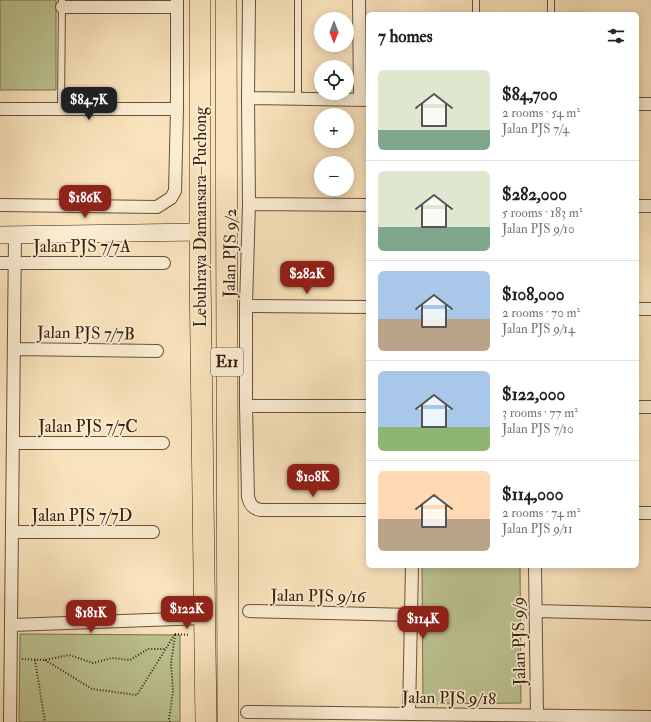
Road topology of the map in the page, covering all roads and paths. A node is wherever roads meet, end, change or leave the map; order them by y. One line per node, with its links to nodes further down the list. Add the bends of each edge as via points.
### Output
1 (200, 0): 25 (highway, Lebuhraya Damansara–Puchong / E11)
2 (249, 0): 12 (street, Jalan PJS 9/2)
3 (298, 0): 13 (lane)
4 (359, 0): 14 (street)
5 (476, 0): 10 (lane)
6 (551, 0): 11 (lane)
7 (226, 1): 67 (highway, Lebuhraya Damansara–Puchong / E11)
8 (62, 3): 9 (street); 18 (lane)
9 (177, 4): 19 (street)
10 (476, 12)
11 (551, 12)
12 (248, 98): 13 (street); 20 (street, Jalan PJS 9/2)
13 (298, 99): 14 (street)
14 (364, 100)
15 (639, 104): 16 (street)
16 (651, 104)
17 (0, 109): 18 (street)
18 (61, 109): 19 (street)
19 (178, 109): 21 (street, via 176,191 165,202 156,206)
20 (249, 204): 22 (street); 30 (street, Jalan PJS 9/2)
21 (0, 205)
22 (366, 205)
23 (639, 206): 24 (street)
24 (651, 206)
25 (200, 232): 26 (street); 53 (highway, Lebuhraya Damansara–Puchong / E11)
26 (8, 235): 28 (street)
27 (0, 263): 28 (street, Jalan PJS 7/7A)
28 (15, 263): 29 (street, Jalan PJS 7/7A); 34 (street)
29 (164, 263)
30 (246, 306): 31 (street); 36 (street, Jalan PJS 9/2)
31 (366, 307)
32 (639, 309): 33 (street)
33 (651, 309)
34 (14, 349): 35 (street, Jalan PJS 7/7B); 40 (street)
35 (157, 350)
36 (246, 406): 37 (street); 42 (street, Jalan PJS 9/2, via 248,497 252,507 261,510)
37 (366, 406)
38 (639, 407): 39 (street)
39 (651, 407)
40 (13, 443): 41 (street, Jalan PJS 7/7C); 45 (street)
41 (163, 443)
42 (366, 510)
43 (639, 513): 44 (street)
44 (651, 513)
45 (12, 532): 46 (street, Jalan PJS 7/7D); 54 (street)
46 (153, 532)
47 (412, 568): 52 (street)
48 (535, 568): 50 (street, Jalan PJS 9/9)
49 (249, 611): 52 (street, Jalan PJS 9/16)
50 (536, 611): 51 (street); 61 (street, Jalan PJS 9/9)
51 (651, 614)
52 (411, 615): 60 (street)
53 (204, 618): 54 (street); 66 (highway, Lebuhraya Damansara–Puchong / E11)
54 (12, 625): 56 (street)
55 (166, 649): 58 (path, via 148,649 130,660 112,658 93,663 69,655); 58 (path, via 137,695 92,689); 65 (path, via 176,634 171,663)
56 (11, 658): 57 (path); 62 (street)
57 (35, 660): 58 (path); 64 (path)
58 (45, 660)
59 (248, 712): 60 (street, Jalan PJS 9/18)
60 (409, 714): 61 (street, Jalan PJS 9/18)
61 (537, 716): 63 (street, Jalan PJS 9/18)
62 (7, 717)
63 (651, 717)
64 (45, 722)
65 (170, 722)
66 (206, 722)
67 (228, 722)

